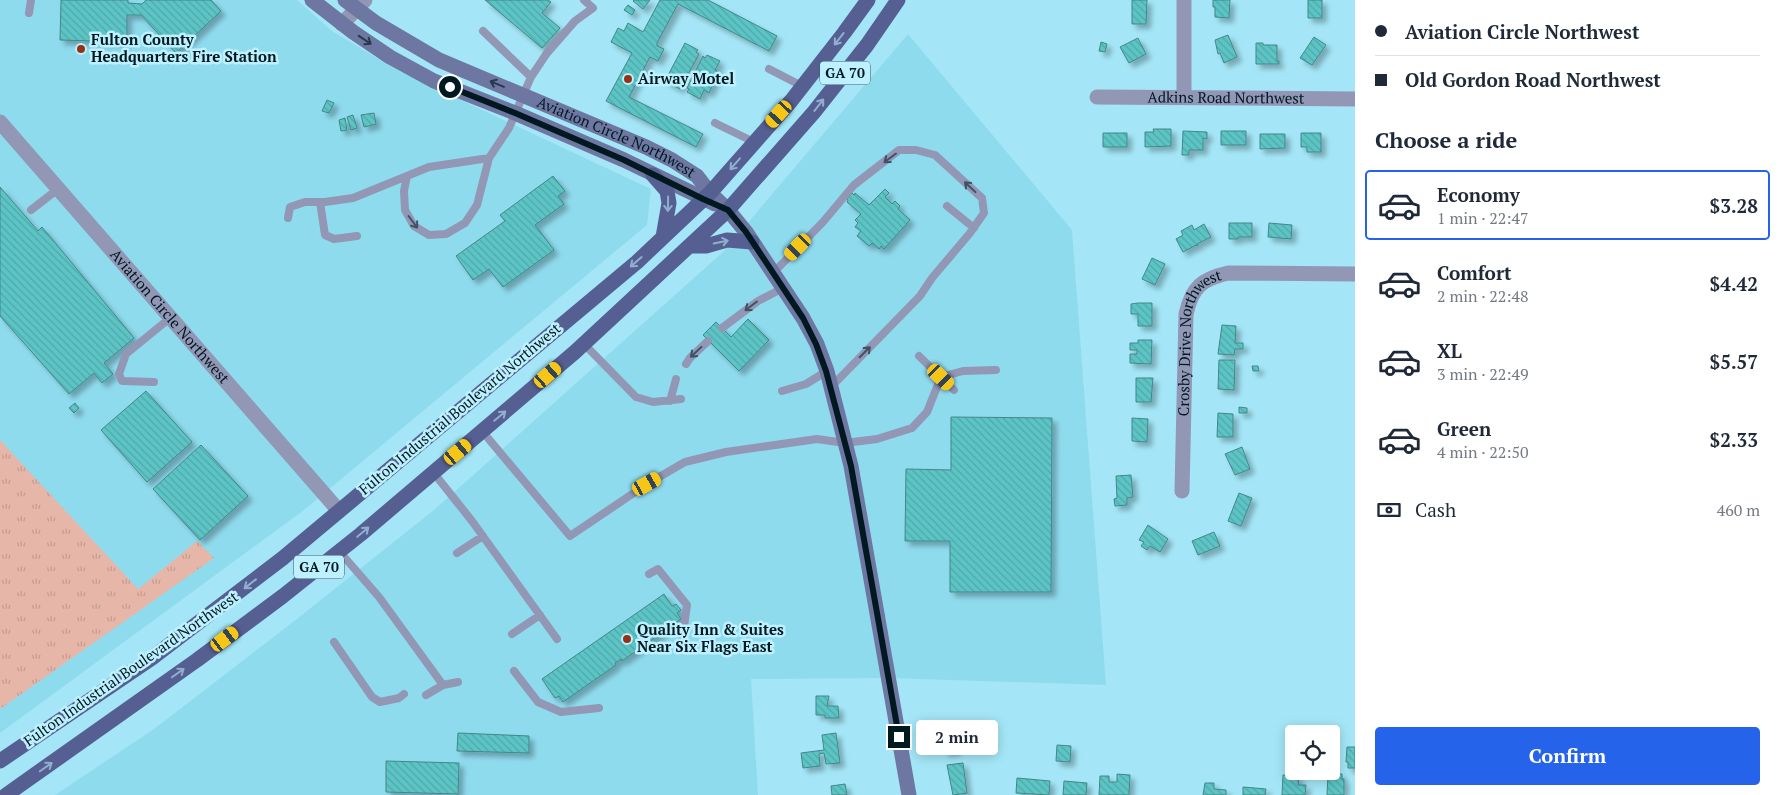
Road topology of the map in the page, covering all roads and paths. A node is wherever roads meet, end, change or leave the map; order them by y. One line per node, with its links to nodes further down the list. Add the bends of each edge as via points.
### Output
1 (29, 0): 8 (lane)
2 (312, 0): 9 (street, Aviation Circle Northwest)
3 (584, 0): 12 (lane, via 593,8 575,21)
4 (868, 0): 13 (main road, Fulton Industrial Boulevard Northwest / GA 70, one-way to 13)
5 (898, 0): 30 (main road, Fulton Industrial Boulevard Northwest / GA 70, one-way to 5, via 814,112)
6 (1184, 0): 16 (street)
7 (356, 3): 9 (street); 14 (street, Aviation Circle Northwest, one-way to 7, via 440,60 390,31)
8 (29, 13)
9 (342, 24): 18 (street, Aviation Circle Northwest, one-way to 18, via 390,57 434,81)
10 (483, 31): 12 (lane)
11 (769, 69): 13 (lane)
12 (531, 76): 14 (lane)
13 (802, 86): 21 (main road, Fulton Industrial Boulevard Northwest / GA 70)
14 (522, 96): 18 (lane); 26 (street, Aviation Circle Northwest, via 672,160 697,176)
15 (1097, 96): 16 (street, Adkins Road Northwest)
16 (1184, 97): 17 (street, Adkins Road Northwest)
17 (1355, 99)
18 (515, 113): 22 (lane); 23 (street, Aviation Circle Northwest)
19 (0, 122): 25 (street, Aviation Circle Northwest)
20 (715, 122): 21 (lane)
21 (754, 142): 26 (main road, Fulton Industrial Boulevard Northwest / GA 70, one-way to 26)
22 (489, 158): 24 (lane, via 429,168); 24 (lane, one-way to 22, via 405,210 414,226 429,235 446,234 465,223 477,205)
23 (653, 175): 26 (street, Aviation Circle Northwest); 34 (main road, one-way to 34, via 667,191 669,203)
24 (407, 176): 27 (lane, via 353,198)
25 (58, 188): 29 (lane); 40 (street, Aviation Circle Northwest)
26 (706, 196): 30 (street, Aviation Circle Northwest); 34 (main road, Fulton Industrial Boulevard Northwest / GA 70)
27 (320, 202): 31 (lane, via 290,207); 33 (lane, via 325,235 334,239)
28 (947, 206): 32 (lane)
29 (31, 210)
30 (728, 210): 35 (street, Aviation Circle Northwest); 36 (main road, Fulton Industrial Boulevard Northwest / GA 70)
31 (288, 218)
32 (974, 228): 37 (lane, one-way to 37, via 984,213 982,198 935,155 899,150 854,185); 51 (lane, one-way to 32, via 920,296)
33 (357, 236)
34 (663, 237): 60 (main road, Fulton Industrial Boulevard Northwest / GA 70, one-way to 60)
35 (752, 242): 36 (main road, one-way to 35, via 706,246 727,240); 37 (street, Aviation Circle Northwest)
36 (690, 246): 43 (main road, Fulton Industrial Boulevard Northwest / GA 70)
37 (773, 273): 39 (street, Aviation Circle Northwest)
38 (1355, 274): 59 (street, Crosby Drive Northwest, via 1228,273 1212,277 1199,286 1189,300 1186,314)
39 (783, 288): 41 (lane, one-way to 41, via 758,301); 47 (street, Aviation Circle Northwest, via 803,318)
40 (170, 318): 50 (lane, via 126,354 119,374 122,381); 60 (street, Aviation Circle Northwest)
41 (722, 328)
42 (708, 341): 45 (lane, one-way to 45)
43 (584, 344): 55 (lane, via 636,397 653,402); 56 (main road, Fulton Industrial Boulevard Northwest / GA 70, one-way to 43)
44 (919, 356): 48 (lane)
45 (686, 364)
46 (996, 370): 48 (lane, via 963,371)
47 (826, 371): 51 (street, Aviation Circle Northwest); 53 (lane, via 806,384)
48 (941, 377): 52 (lane); 57 (lane, via 927,412 912,428 877,439)
49 (676, 379): 55 (lane)
50 (154, 382)
51 (831, 387): 57 (street, Aviation Circle Northwest)
52 (954, 390)
53 (782, 392)
54 (681, 399): 55 (lane)
55 (670, 400)
56 (482, 431): 57 (lane, via 570,536 685,462 726,452 817,439); 58 (main road, Fulton Industrial Boulevard Northwest / GA 70)
57 (845, 443): 79 (street, Aviation Circle Northwest)
58 (433, 472): 61 (lane); 62 (main road, Fulton Industrial Boulevard Northwest / GA 70, one-way to 58)
59 (1182, 491)
60 (338, 511): 76 (main road, Fulton Industrial Boulevard Northwest / GA 70, one-way to 76, via 283,558 152,658)
61 (483, 536): 63 (lane); 65 (lane)
62 (339, 551): 72 (lane, via 379,597); 77 (main road, Fulton Industrial Boulevard Northwest / GA 70, one-way to 62)
63 (457, 553)
64 (649, 574): 69 (lane, via 658,569 687,605)
65 (540, 615): 66 (lane); 67 (lane)
66 (512, 634)
67 (557, 639)
68 (334, 642): 73 (lane, via 372,697 380,702)
69 (681, 648)
70 (514, 671): 75 (lane, via 538,702 561,712)
71 (458, 682): 72 (lane)
72 (443, 685): 74 (lane)
73 (404, 694)
74 (426, 695)
75 (599, 708)
76 (0, 761)
77 (19, 790): 78 (main road, Fulton Industrial Boulevard Northwest / GA 70)
78 (6, 795)
79 (909, 795)

